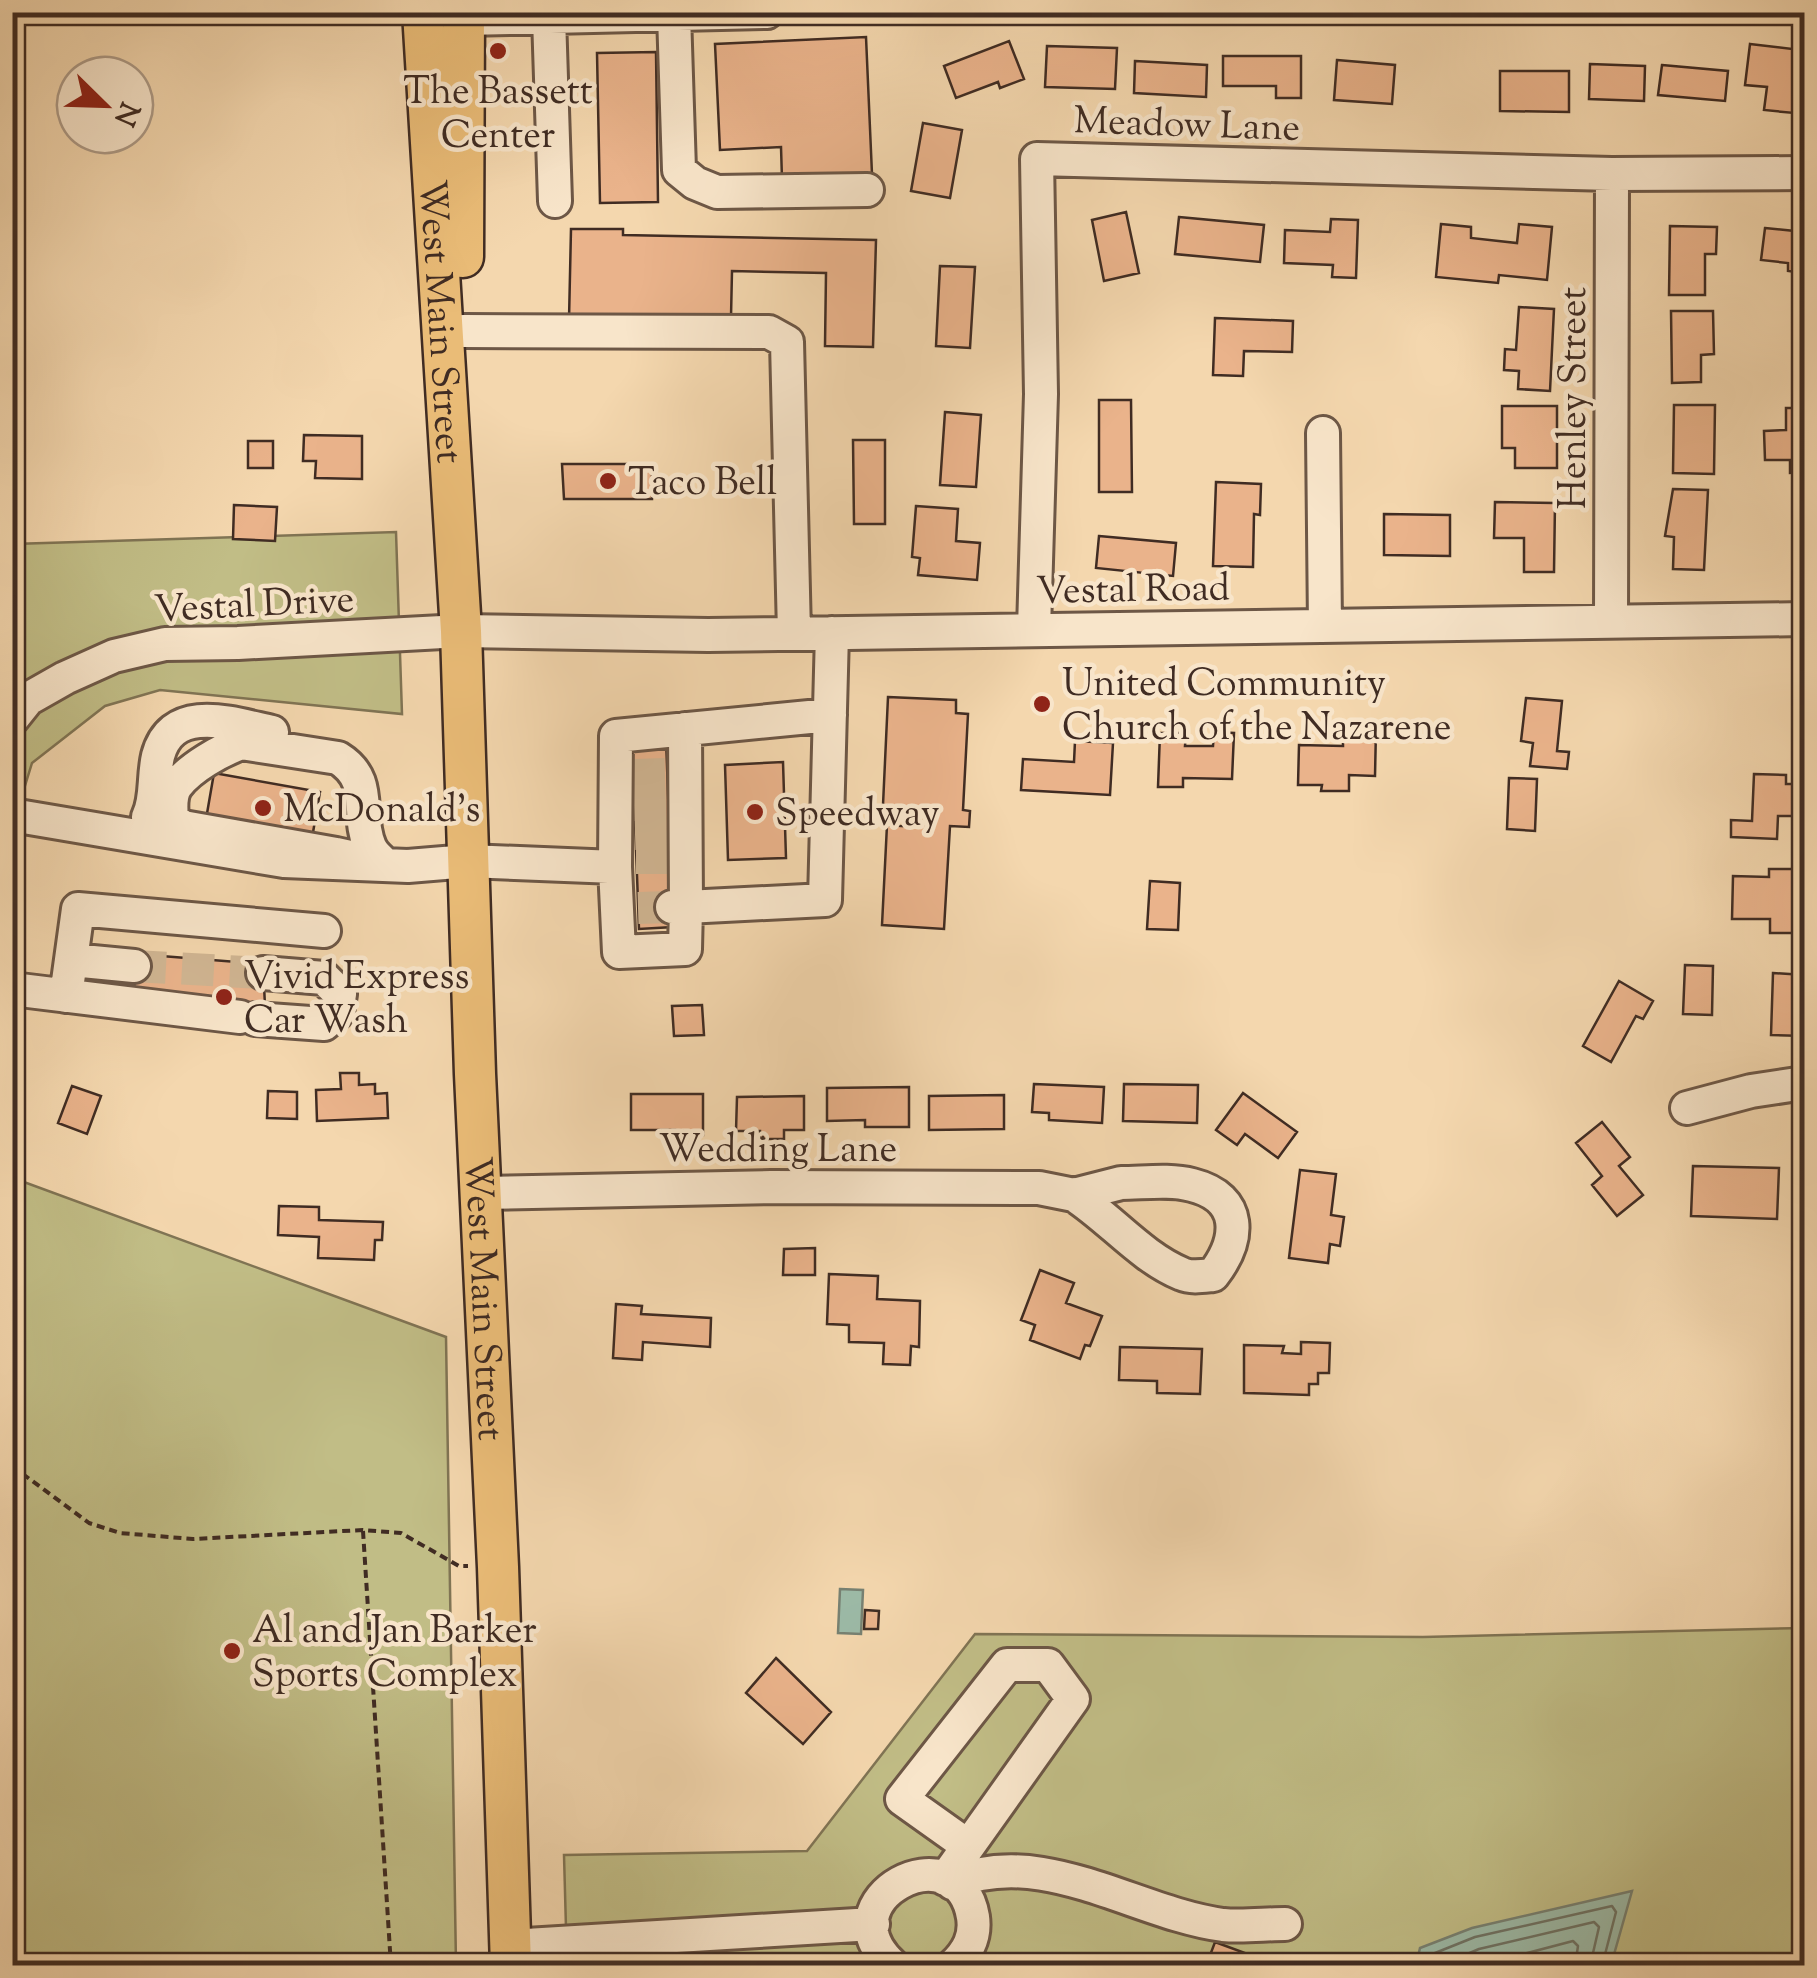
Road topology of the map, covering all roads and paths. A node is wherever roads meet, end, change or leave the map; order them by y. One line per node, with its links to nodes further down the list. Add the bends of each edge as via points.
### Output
1 (423, 12): 16 (main road, West Main Street)
2 (767, 12): 3 (street)
3 (674, 14): 5 (street); 8 (street, via 680,170 694,183 716,192)
4 (464, 16): 5 (street); 10 (main road, West Main Street)
5 (550, 17): 9 (street)
6 (1804, 173): 7 (street, Meadow Lane)
7 (1612, 174): 13 (street, Henley Street); 15 (street, Meadow Lane, via 1037,159 1041,394)
8 (866, 190)
9 (556, 200)
10 (462, 330): 16 (main road, West Main Street); 18 (street, via 769,332 787,342)
11 (1323, 433): 14 (street)
12 (1804, 619): 13 (street, Vestal Road)
13 (1612, 621): 14 (street, Vestal Road)
14 (1325, 626): 15 (street, Vestal Road)
15 (1034, 629): 17 (street, Vestal Road)
16 (462, 631): 18 (street, Vestal Road); 20 (street, Vestal Drive, via 165,644 114,656 65,678 28,699); 26 (main road, West Main Street)
17 (832, 632): 18 (street, Vestal Road); 19 (street)
18 (794, 633)
19 (830, 715): 21 (street); 24 (street, via 826,900)
20 (12, 719)
21 (685, 729): 24 (street); 25 (street, via 616,736)
22 (12, 815): 23 (street)
23 (116, 832): 27 (street, via 284,861); 27 (street, via 147,818 159,753 170,735 181,724 216,721 355,755 368,771 376,842)
24 (678, 844): 25 (street, via 685,949 619,952)
25 (625, 847): 26 (street)
26 (468, 861): 27 (street); 36 (main road, West Main Street)
27 (386, 866): 27 (street, via 370,850 359,778 338,758 242,744 176,786 172,818 183,827)
28 (324, 930): 29 (street, via 78,909)
29 (72, 960): 30 (street); 33 (street)
30 (134, 966)
31 (263, 973): 33 (street, via 324,978 340,994 337,1013 324,1024)
32 (12, 989): 33 (street)
33 (66, 996)
34 (1804, 1083): 35 (street)
35 (1686, 1108)
36 (480, 1193): 37 (street, Wedding Lane, via 1039,1188); 40 (main road, West Main Street)
37 (1074, 1195)
38 (12, 1466): 39 (path, via 89,1522 120,1533 192,1539)
39 (363, 1530): 40 (path, via 401,1533 460,1566); 46 (path)
40 (498, 1567): 45 (main road, West Main Street)
41 (968, 1846): 41 (street, via 1074,1699 1048,1665 1008,1666 902,1799); 42 (street)
42 (948, 1881): 43 (street, via 920,1874 903,1878 879,1901); 44 (street, via 978,1872 1057,1875 1224,1925); 48 (street, via 964,1894 974,1925)
43 (873, 1924): 45 (street); 47 (street, via 879,1950)
44 (1286, 1924)
45 (510, 1956)
46 (391, 1966)
47 (893, 1966)
48 (954, 1966)

